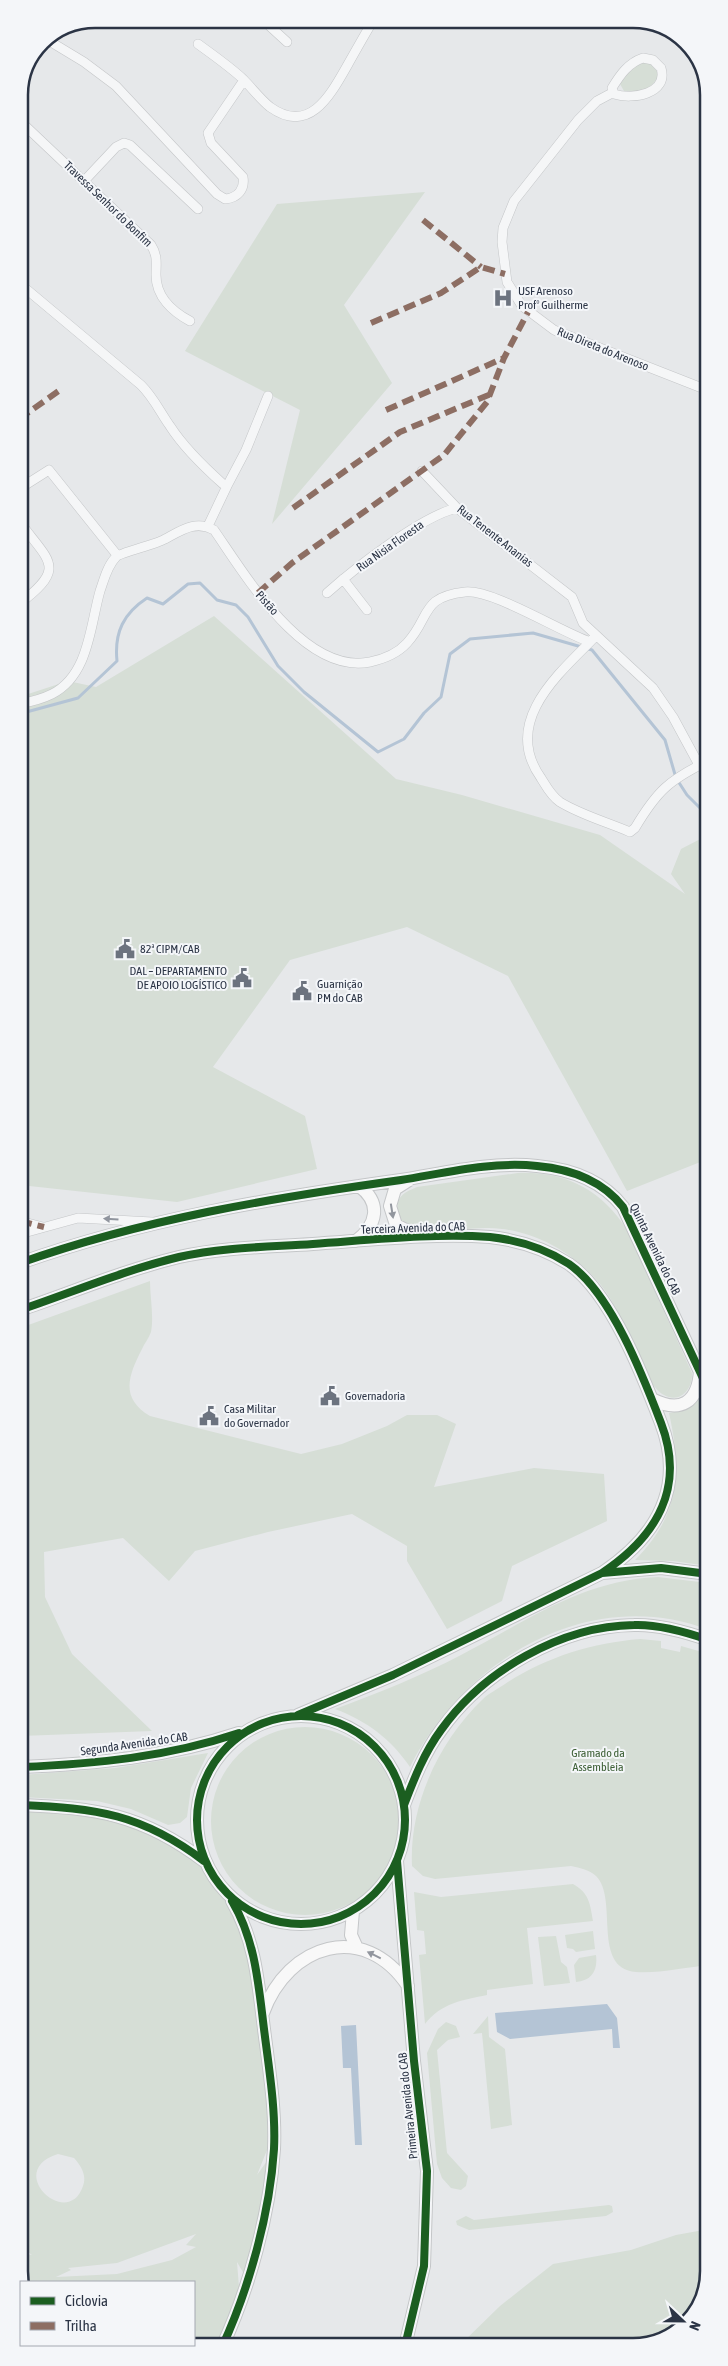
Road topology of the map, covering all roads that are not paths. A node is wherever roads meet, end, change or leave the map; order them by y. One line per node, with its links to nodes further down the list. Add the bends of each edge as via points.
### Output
1 (272, 28): 3 (street)
2 (369, 28): 6 (street, via 326,100 302,116 291,117 268,106)
3 (287, 42)
4 (52, 43): 6 (street, via 116,86 217,194 226,199 238,194 244,177 211,143 208,133)
5 (198, 44): 6 (street)
6 (244, 80)
7 (612, 93): 7 (street, Rua Direta do Arenoso, via 626,97 652,92 662,79 661,68 648,58 637,60 620,75); 13 (street, Rua Direta do Arenoso, via 578,120 514,201 503,228 507,282 522,306 545,325)
8 (28, 128): 9 (street, Travessa Senhor do Bonfim)
9 (85, 180): 10 (street, via 116,147 124,143); 12 (street, Travessa Senhor do Bonfim, via 151,245 157,258 156,277 160,294 173,310)
10 (198, 209)
11 (28, 290): 17 (street, via 144,388 201,464)
12 (190, 321)
13 (700, 387)
14 (268, 396): 17 (street)
15 (422, 471): 18 (street, Rua Tenente Ananias)
16 (28, 483): 21 (street, via 49,470)
17 (227, 486): 19 (street)
18 (457, 508): 22 (street, Rua Nisia Floresta, via 426,520); 26 (street, Rua Tenente Ananias, via 572,598)
19 (208, 526): 21 (street, via 195,525 144,548); 26 (street, Pistão, via 258,593 286,624 308,646 333,659 366,663 382,660 407,643 430,604 439,598 465,592 493,597 572,636)
20 (28, 533): 24 (street, via 47,559 50,569 47,580)
21 (117, 555): 27 (street, via 103,582 83,660 75,674 51,695)
22 (343, 579): 23 (street, Rua Nisia Floresta); 25 (street)
23 (327, 593)
24 (28, 596)
25 (367, 610)
26 (593, 639): 28 (street, via 653,688); 29 (street, via 562,672 535,706 529,719 530,760 558,801 630,832 668,783)
27 (28, 702)
28 (700, 757)
29 (700, 765)
30 (414, 1178): 31 (main road); 36 (main road, one-way to 36, via 395,1189 390,1206 396,1225); 40 (main road, Quinta Avenida do CAB, via 509,1165 537,1166 588,1178 615,1197 630,1220)
31 (359, 1186): 32 (main road, via 267,1199); 37 (main road, via 371,1197 374,1215 368,1231)
32 (160, 1222): 34 (street, one-way to 34, via 78,1218); 38 (main road, via 121,1230)
33 (28, 1223): 34 (street)
34 (44, 1227): 35 (street)
35 (28, 1232)
36 (423, 1238): 37 (main road, Terceira Avenida do CAB); 41 (main road, Terceira Avenida do CAB, via 471,1236 517,1242 556,1256 570,1265 606,1305)
37 (356, 1242): 39 (main road, Terceira Avenida do CAB, via 194,1254 160,1262)
38 (28, 1260)
39 (28, 1307)
40 (700, 1371): 41 (main road, via 696,1394 685,1404 673,1406)
41 (652, 1399): 42 (main road, Terceira Avenida do CAB, via 669,1450 670,1471 665,1497 643,1539)
42 (602, 1573): 43 (main road, via 661,1568); 45 (main road, via 392,1676)
43 (700, 1573)
44 (700, 1638): 49 (main road, via 636,1624 579,1633 542,1648 490,1680 466,1701 441,1730 419,1767)
45 (297, 1716): 46 (main road, via 272,1720); 49 (main road, via 328,1719 356,1731 379,1750 396,1776)
46 (248, 1730): 47 (main road, Segunda Avenida do CAB, via 169,1753); 50 (main road, via 212,1764 202,1787 197,1836)
47 (28, 1767)
48 (28, 1805): 50 (main road, via 96,1810 130,1819 177,1841)
49 (404, 1805): 51 (main road, via 405,1829)
50 (204, 1861): 52 (main road, via 214,1880)
51 (397, 1862): 53 (main road, via 379,1890); 55 (main road, Primeira Avenida do CAB)
52 (229, 1897): 53 (main road, via 257,1916 289,1925 322,1923); 56 (main road, via 247,1932 257,1973)
53 (353, 1911): 54 (main road, via 351,1935)
54 (356, 1948): 55 (main road, one-way to 54, via 387,1962); 56 (main road, via 320,1950 302,1959 277,1986)
55 (409, 1988): 58 (main road, Primeira Avenida do CAB, via 427,2171 424,2266)
56 (262, 2016): 57 (main road, via 272,2088 274,2151 253,2259)
57 (225, 2338)
58 (407, 2338)

